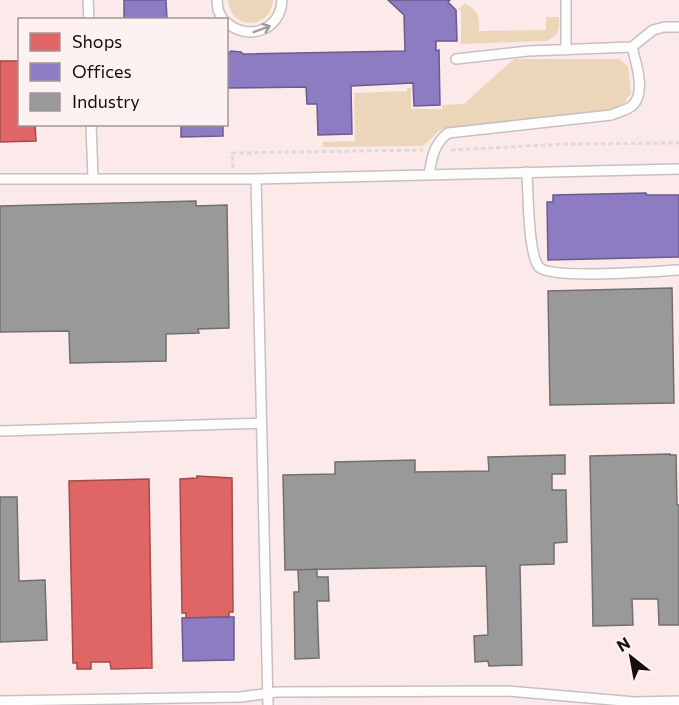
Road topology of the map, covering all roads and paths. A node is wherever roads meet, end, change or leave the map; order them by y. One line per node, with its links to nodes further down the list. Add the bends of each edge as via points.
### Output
1 (88, 0): 5 (lane)
2 (217, 0): 6 (lane)
3 (282, 0): 7 (lane, one-way to 3, via 246,33 258,32 277,19)
4 (566, 0): 10 (lane)
5 (88, 18)
6 (223, 18)
7 (228, 24)
8 (679, 27): 9 (lane, via 653,30)
9 (632, 47): 10 (lane); 15 (lane, via 639,96 627,109 610,115 448,134 434,150)
10 (566, 50): 11 (lane)
11 (456, 59)
12 (91, 126): 16 (lane)
13 (679, 168): 14 (lane)
14 (527, 172): 15 (lane); 19 (lane, via 532,243 539,268 570,274)
15 (429, 174): 18 (lane)
16 (93, 178): 17 (lane); 18 (lane)
17 (0, 179)
18 (256, 179): 20 (lane)
19 (679, 270)
20 (261, 423): 21 (lane); 22 (lane)
21 (0, 431)
22 (267, 693): 23 (lane, via 508,691 635,702); 24 (lane, via 241,697); 25 (lane)
23 (679, 700)
24 (0, 701)
25 (268, 705)

